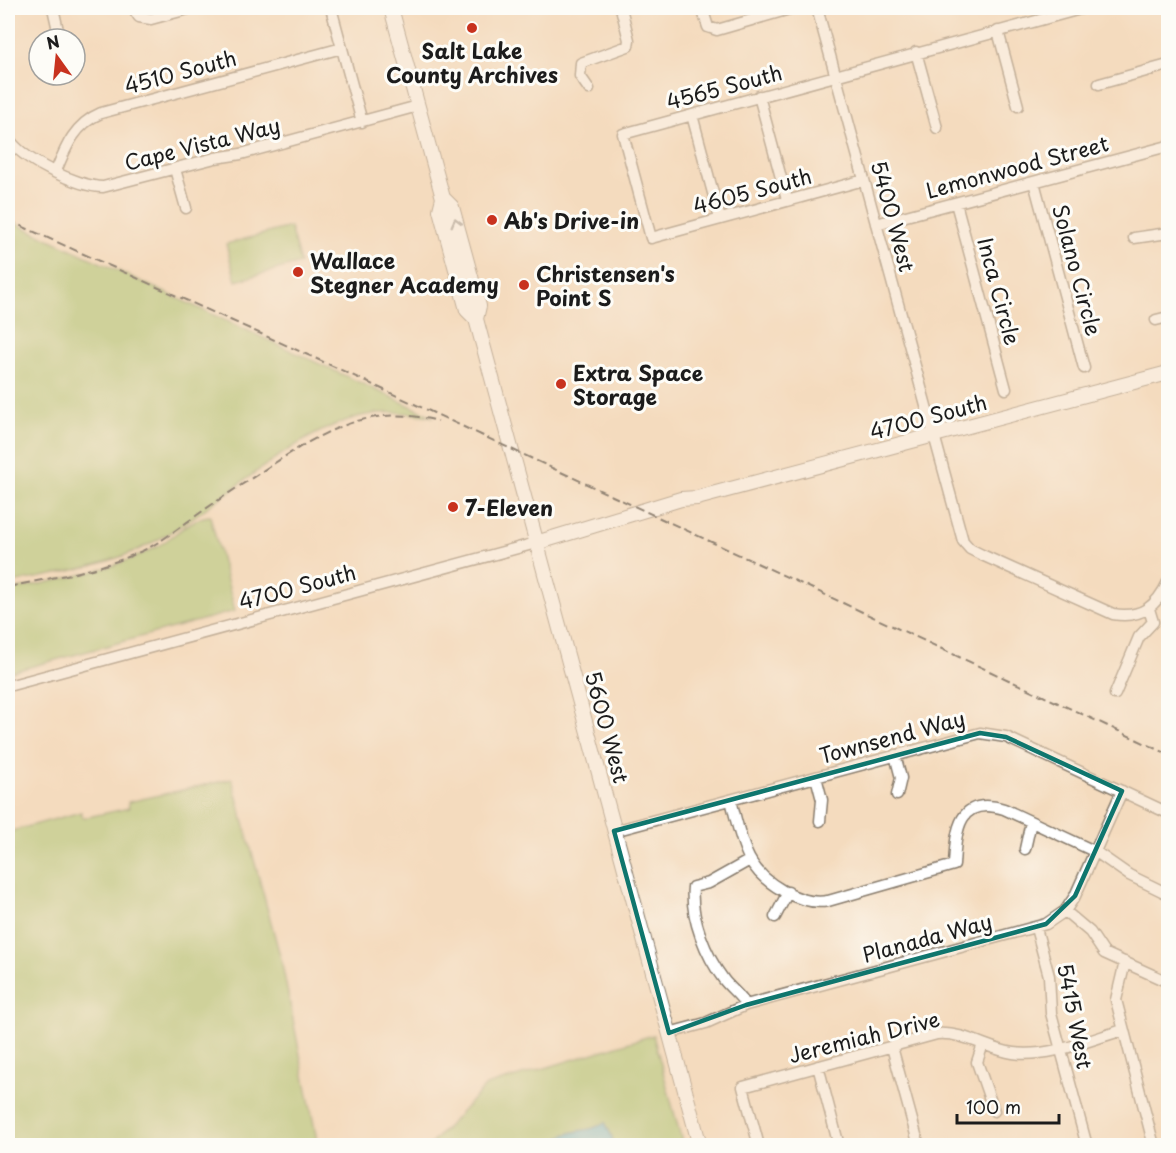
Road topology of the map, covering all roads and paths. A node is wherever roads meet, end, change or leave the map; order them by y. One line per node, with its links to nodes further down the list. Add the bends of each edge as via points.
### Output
1 (53, 8): 11 (street)
2 (192, 8): 10 (street, via 151,19)
3 (331, 8): 13 (street)
4 (391, 8): 20 (main road, 5600 West)
5 (621, 8): 18 (street, via 628,46 581,63 580,76)
6 (702, 8): 7 (street, via 708,27 717,30)
7 (793, 8)
8 (817, 8): 16 (street, 5400 West)
9 (1084, 8): 12 (street, 4565 South)
10 (136, 12)
11 (57, 27)
12 (998, 31): 14 (street, 4565 South); 21 (street)
13 (342, 48): 23 (street); 28 (street, 4510 South, via 101,113 82,124 72,136)
14 (916, 52): 16 (street, 4565 South); 24 (street)
15 (1168, 65): 17 (street)
16 (835, 76): 19 (street, 4565 South); 29 (street, 5400 West)
17 (1099, 84)
18 (589, 89)
19 (759, 96): 22 (street, 4565 South); 31 (street)
20 (418, 106): 23 (street, Cape Vista Way); 45 (main road, 5600 West, via 443,198 440,210 467,309 476,319)
21 (1018, 106)
22 (692, 115): 34 (street); 37 (street, 4565 South, via 622,134)
23 (362, 122): 27 (street, Cape Vista Way)
24 (937, 128)
25 (8, 137): 28 (street, Cape Vista Way, via 23,155)
26 (1168, 146): 30 (street, Lemonwood Street)
27 (176, 169): 28 (street, Cape Vista Way, via 103,187 86,185); 33 (street)
28 (56, 171)
29 (864, 180): 31 (street, 4605 South); 35 (street, 5400 West)
30 (1034, 182): 32 (street, Lemonwood Street); 41 (street, Solano Circle)
31 (788, 201): 34 (street, 4605 South)
32 (956, 203): 35 (street, Lemonwood Street); 43 (street, Inca Circle)
33 (186, 208)
34 (720, 219): 37 (street, 4605 South)
35 (876, 224): 44 (street, 5400 West)
36 (1168, 233): 38 (street)
37 (651, 238)
38 (1134, 238)
39 (1168, 316): 40 (street)
40 (1156, 320)
41 (1084, 368)
42 (1168, 373): 44 (main road, 4700 South)
43 (1006, 389)
44 (934, 436): 45 (main road, 4700 South); 47 (street, 5400 West, via 965,545 1113,614 1133,615)
45 (536, 543): 48 (street, 4700 South); 58 (main road, 5600 West)
46 (1168, 585): 47 (street)
47 (1149, 609): 49 (street, via 1153,622 1139,637)
48 (8, 686)
49 (1115, 694)
50 (895, 755): 51 (street, Townsend Way); 52 (street, Townsend Way, via 970,735 995,734); 53 (street, via 901,778)
51 (816, 777): 54 (street, Townsend Way); 56 (street, via 822,800)
52 (1122, 791): 55 (street, Townsend Way); 60 (street)
53 (897, 795)
54 (731, 800): 58 (street, Townsend Way); 61 (street)
55 (1168, 813)
56 (820, 821)
57 (1031, 822): 59 (street); 60 (street); 62 (street, via 1004,809 981,807 958,826 954,865 821,902 808,902)
58 (614, 831): 71 (main road, 5600 West)
59 (1025, 849)
60 (1096, 852): 63 (street, via 1129,875); 64 (street)
61 (750, 860): 62 (street, via 765,877); 69 (street, via 709,883 693,887 691,899 709,956)
62 (788, 892): 65 (street)
63 (1168, 894)
64 (1065, 911): 66 (street, Planada Way); 67 (street, via 1090,932 1104,953)
65 (776, 917)
66 (1036, 928): 69 (street, Planada Way); 74 (street, 5415 West)
67 (1125, 962): 68 (street); 70 (street, via 1116,1000)
68 (1168, 982)
69 (746, 1005): 71 (street, Planada Way, via 706,1023)
70 (1123, 1030): 74 (street, Jeremiah Drive); 82 (street)
71 (669, 1033): 77 (main road, 5600 West)
72 (983, 1044): 73 (street, Jeremiah Drive, via 948,1033); 74 (street, Jeremiah Drive, via 1016,1053); 76 (street, via 977,1062)
73 (892, 1047): 75 (street, Jeremiah Drive); 80 (street)
74 (1060, 1048): 81 (street, 5415 West)
75 (818, 1066): 78 (street, Jeremiah Drive, via 743,1087); 79 (street)
76 (994, 1111)
77 (700, 1146)
78 (759, 1146)
79 (839, 1146)
80 (919, 1146)
81 (1087, 1146)
82 (1154, 1146)

